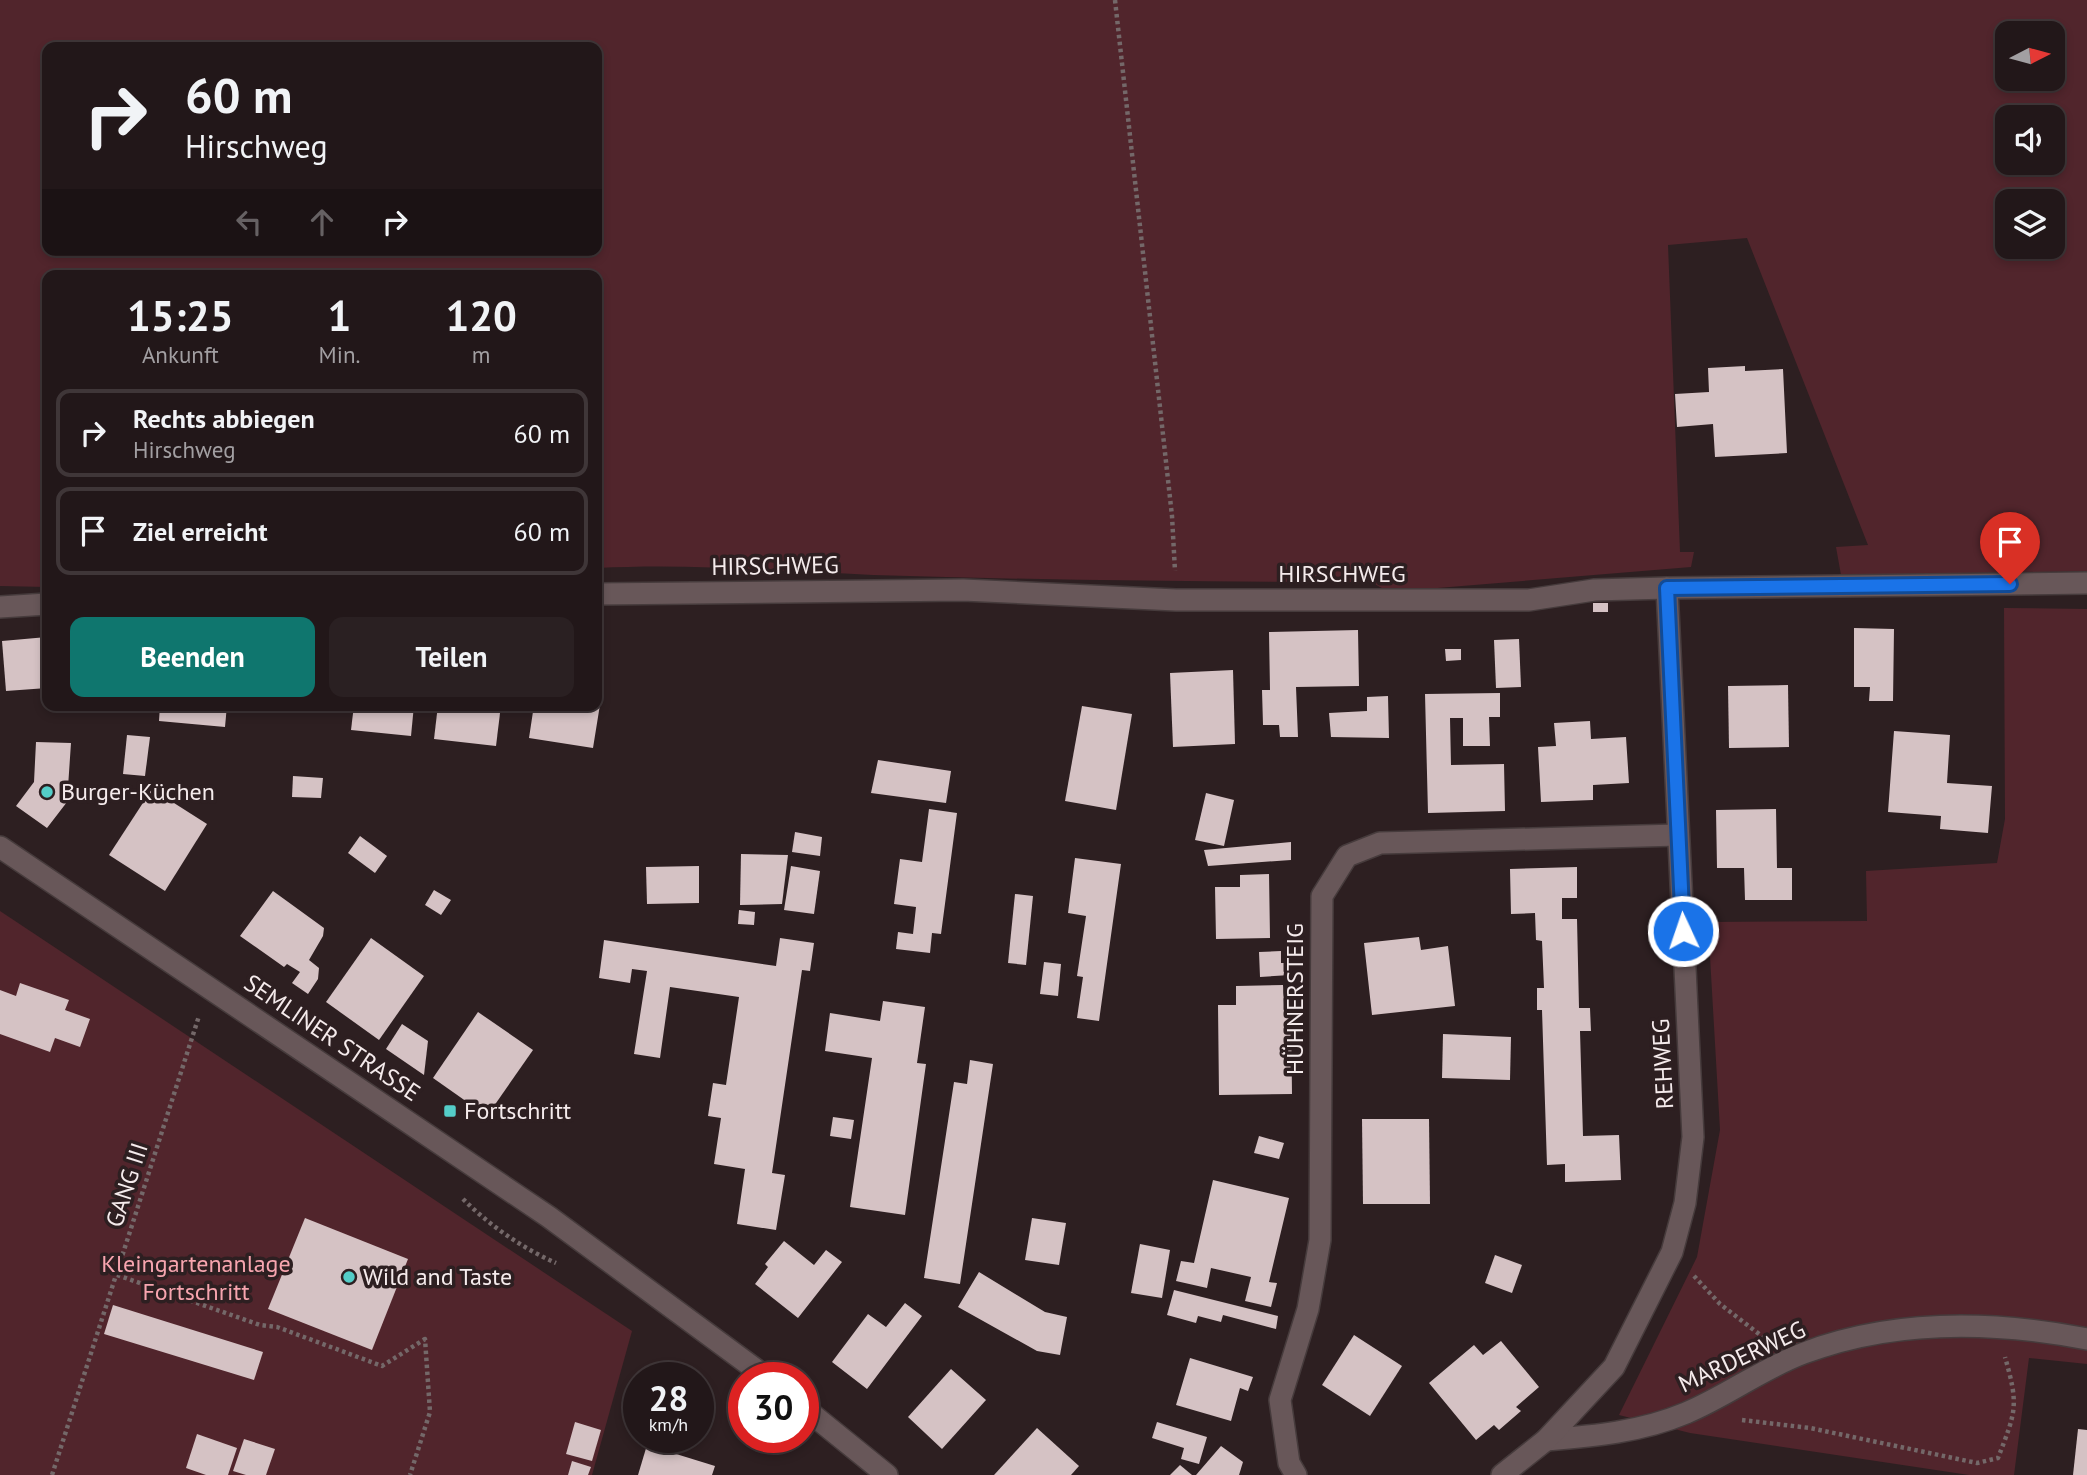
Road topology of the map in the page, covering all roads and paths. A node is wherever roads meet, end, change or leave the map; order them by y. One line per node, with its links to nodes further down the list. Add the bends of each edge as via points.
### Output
1 (1115, 0): 5 (path, via 1172,516)
2 (2087, 583): 3 (street, HIRSCHWEG)
3 (1667, 588): 5 (street, HIRSCHWEG, via 1594,590 1529,600); 8 (street, REHWEG)
4 (602, 594): 5 (street, HIRSCHWEG, via 963,590)
5 (1176, 600)
6 (42, 604): 7 (street)
7 (0, 607)
8 (1678, 835): 11 (street, REHWEG, via 1693,1137 1685,1203); 23 (street, HÜHNERSTEIG, via 1380,843 1347,856 1322,896 1320,1240 1308,1309 1280,1400 1289,1463)
9 (0, 847): 10 (street, SEMLINER STRASSE)
10 (209, 985): 12 (path, GANG III); 16 (street, SEMLINER STRASSE, via 549,1217)
11 (1672, 1252): 15 (path, via 1720,1304 1760,1336); 19 (street, REHWEG, via 1614,1367)
12 (117, 1275): 20 (path, GANG III); 21 (path, via 260,1325 277,1326 382,1366 425,1339 430,1412)
13 (1994, 1327): 14 (street, MARDERWEG); 15 (street, MARDERWEG, via 1859,1335); 18 (path, via 2016,1395 1998,1458 1977,1462 1810,1428)
14 (2087, 1339)
15 (1802, 1353): 19 (street, MARDERWEG, via 1686,1413 1617,1435)
16 (746, 1362)
17 (819, 1420): 22 (street)
18 (1741, 1420)
19 (1546, 1440): 24 (street, REHWEG)
20 (52, 1475)
21 (410, 1475)
22 (887, 1475)
23 (1296, 1475)
24 (1502, 1475)

